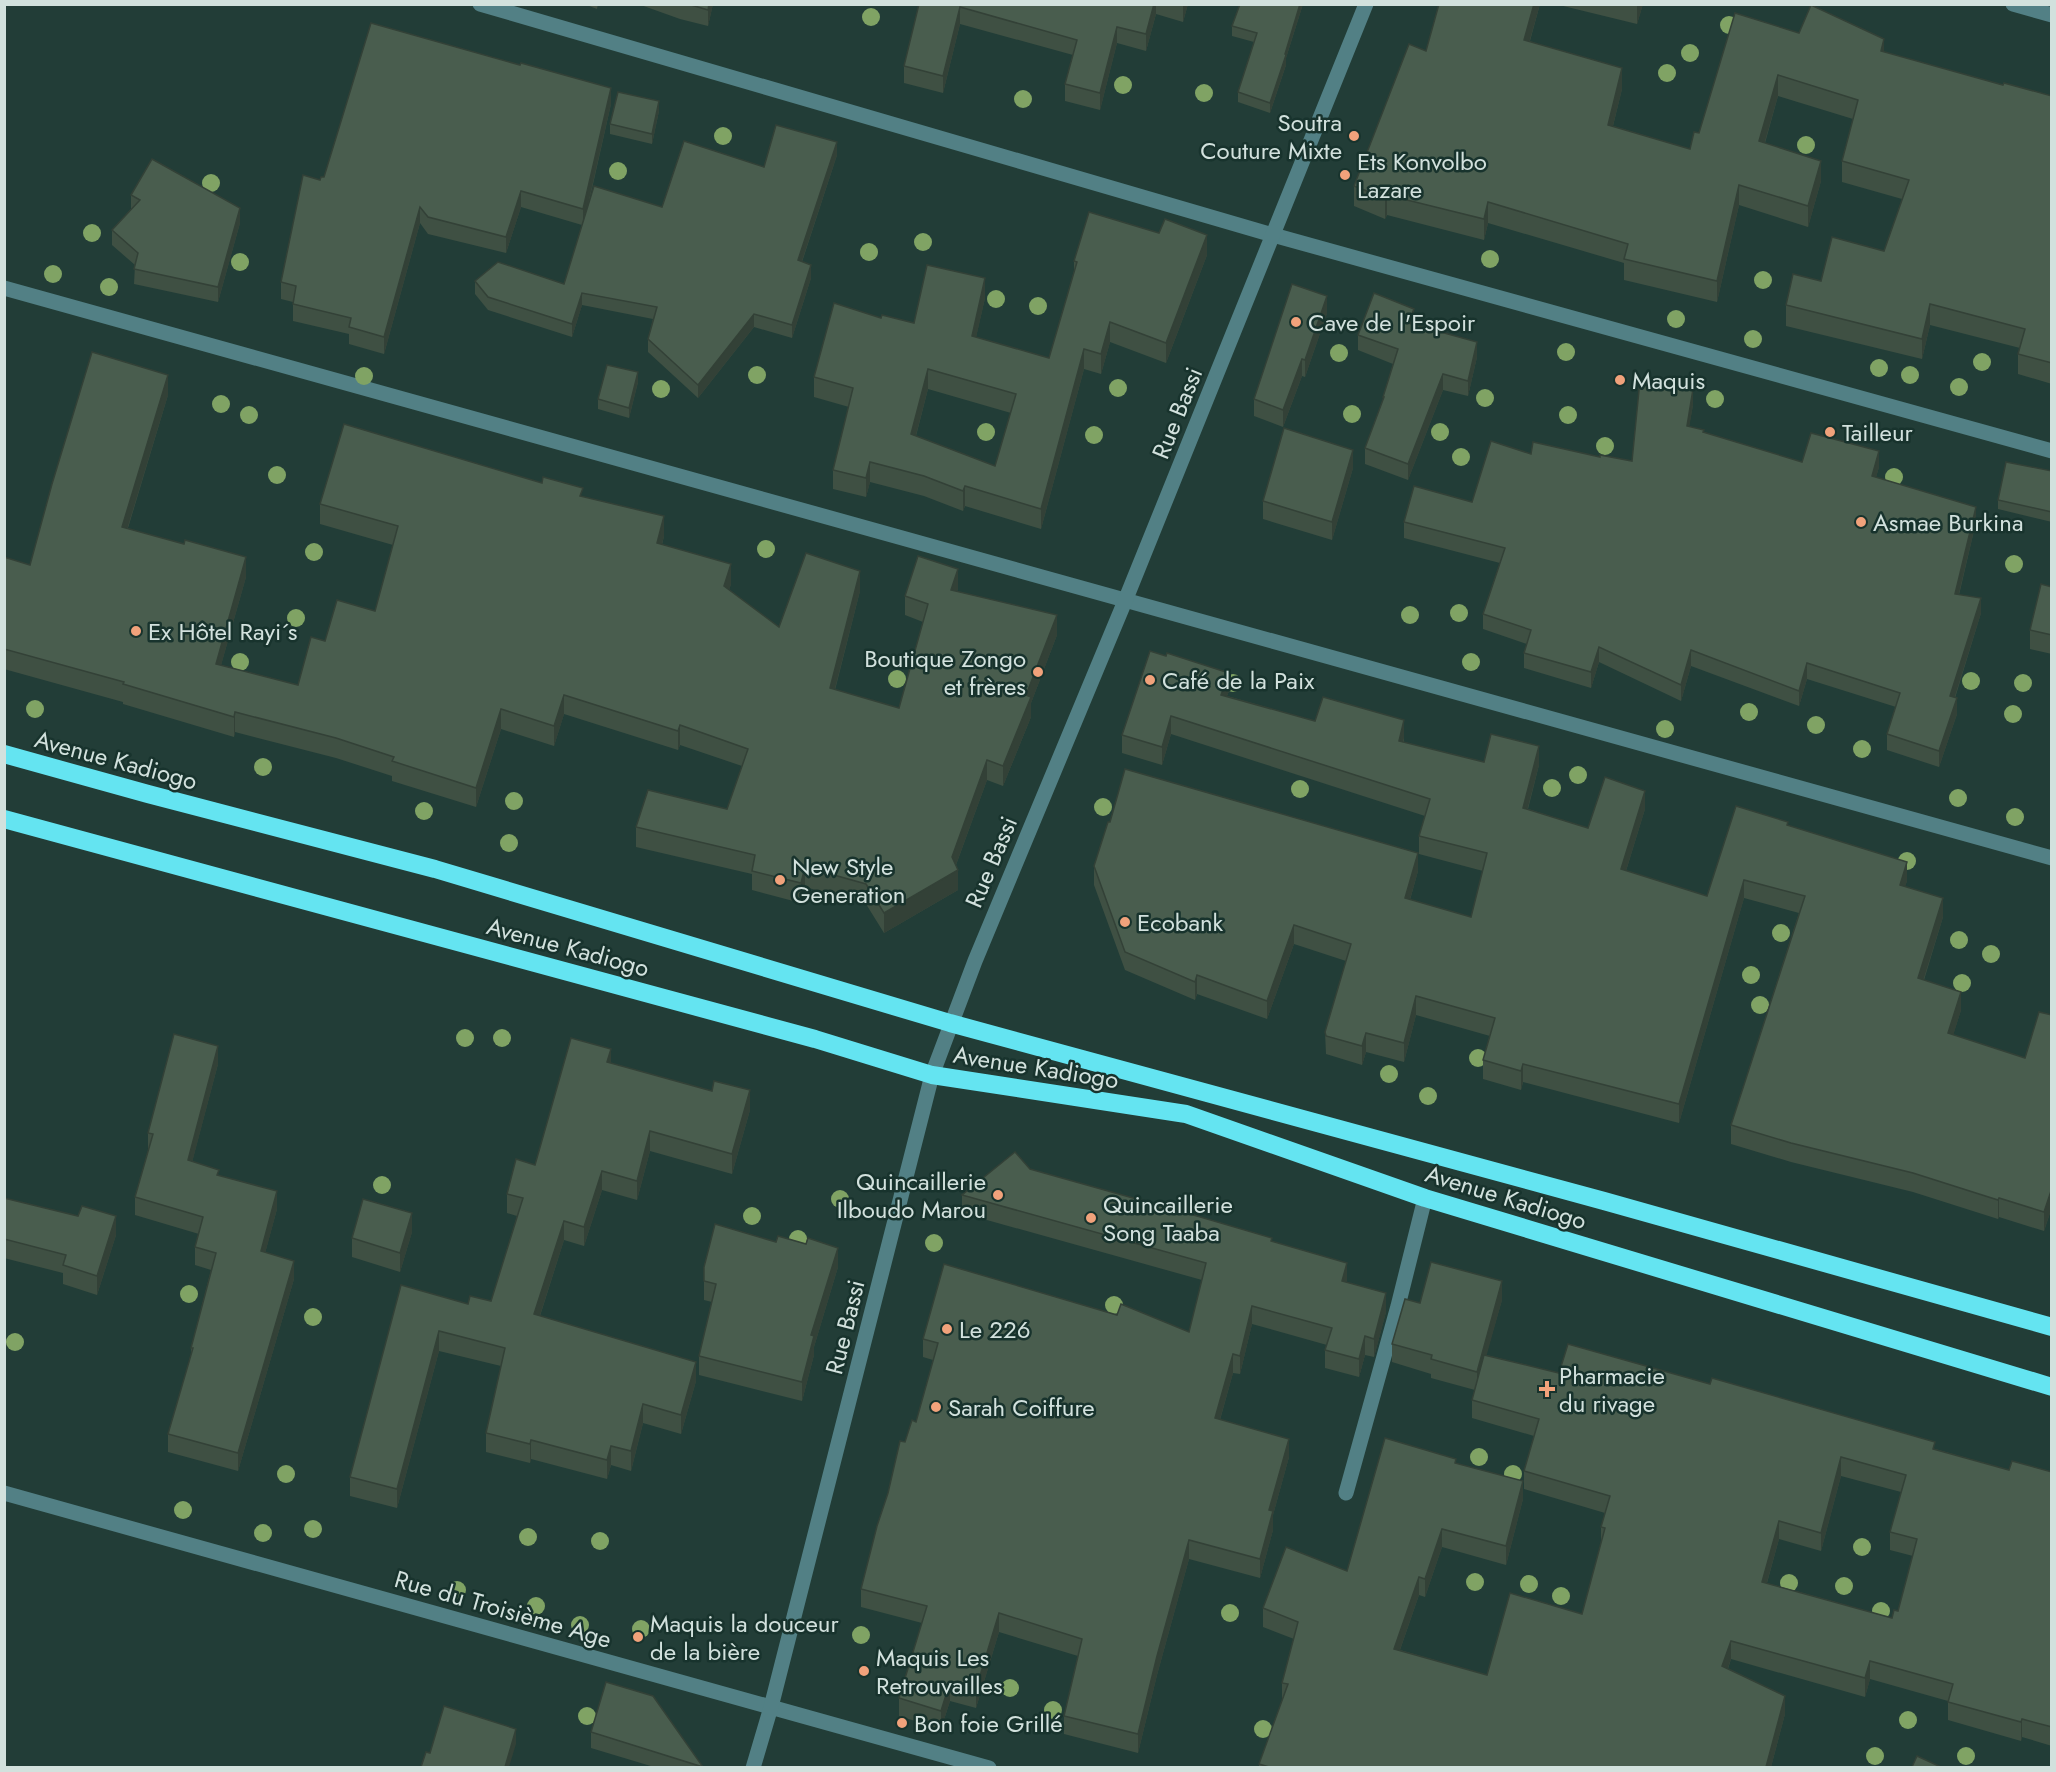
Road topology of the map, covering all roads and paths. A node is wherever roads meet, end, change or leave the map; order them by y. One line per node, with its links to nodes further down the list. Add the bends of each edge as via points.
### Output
1 (480, 4): 5 (street)
2 (1366, 4): 5 (street, Rue Bassi)
3 (2013, 4): 4 (street)
4 (2052, 15)
5 (1273, 235): 7 (street); 8 (street, Rue Bassi)
6 (4, 288): 8 (street)
7 (2052, 451)
8 (1125, 601): 11 (street); 12 (street, Rue Bassi)
9 (4, 754): 12 (highway, Avenue Kadiogo, via 435,869)
10 (4, 819): 13 (highway, Avenue Kadiogo, via 815,1039)
11 (2052, 858)
12 (950, 1023): 13 (street, Rue Bassi); 15 (highway, Avenue Kadiogo)
13 (932, 1075): 14 (highway, Avenue Kadiogo, via 1186,1114); 19 (street, Rue Bassi)
14 (1425, 1198): 16 (highway, Avenue Kadiogo); 18 (street)
15 (2052, 1327)
16 (2052, 1388)
17 (4, 1493): 19 (street, Rue du Troisième Age)
18 (1346, 1493)
19 (771, 1707): 20 (street, Rue Bassi); 21 (street, Rue du Troisième Age)
20 (753, 1767)
21 (989, 1767)

